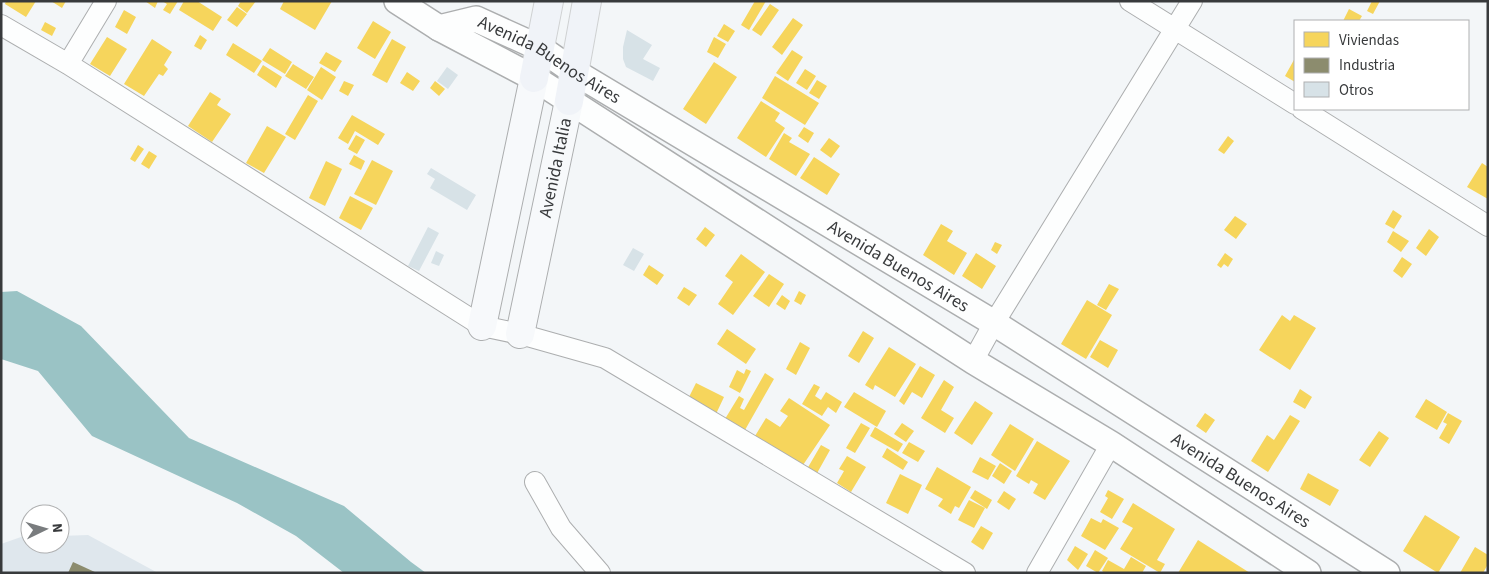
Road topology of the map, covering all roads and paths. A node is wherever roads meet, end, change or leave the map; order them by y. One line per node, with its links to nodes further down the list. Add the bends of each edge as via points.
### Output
1 (106, 1): 11 (street)
2 (396, 1): 8 (street)
3 (549, 1): 10 (main road)
4 (587, 1): 12 (main road, Avenida Italia)
5 (1130, 1): 9 (street)
6 (1192, 1): 9 (street)
7 (1, 25): 11 (street)
8 (439, 28): 10 (street, Avenida Buenos Aires, via 476,19); 13 (street, Avenida Buenos Aires)
9 (1175, 28): 15 (street); 18 (street)
10 (540, 48): 12 (street, Avenida Buenos Aires); 13 (main road)
11 (68, 64): 19 (street)
12 (574, 71): 14 (main road, Avenida Italia); 18 (street, Avenida Buenos Aires)
13 (534, 78): 14 (street, Avenida Buenos Aires); 19 (main road)
14 (569, 101): 20 (main road, Avenida Italia); 21 (street, Avenida Buenos Aires)
15 (1294, 103)
16 (1304, 110): 17 (street)
17 (1488, 226)
18 (994, 323): 21 (street); 28 (street, Avenida Buenos Aires)
19 (482, 326): 20 (street)
20 (520, 334): 25 (street, via 605,358)
21 (973, 361): 22 (street, Avenida Buenos Aires)
22 (1110, 444): 26 (street); 27 (street, Avenida Buenos Aires)
23 (535, 482): 24 (street, via 561,528)
24 (600, 573)
25 (965, 573)
26 (1038, 573)
27 (1308, 573)
28 (1387, 573)

